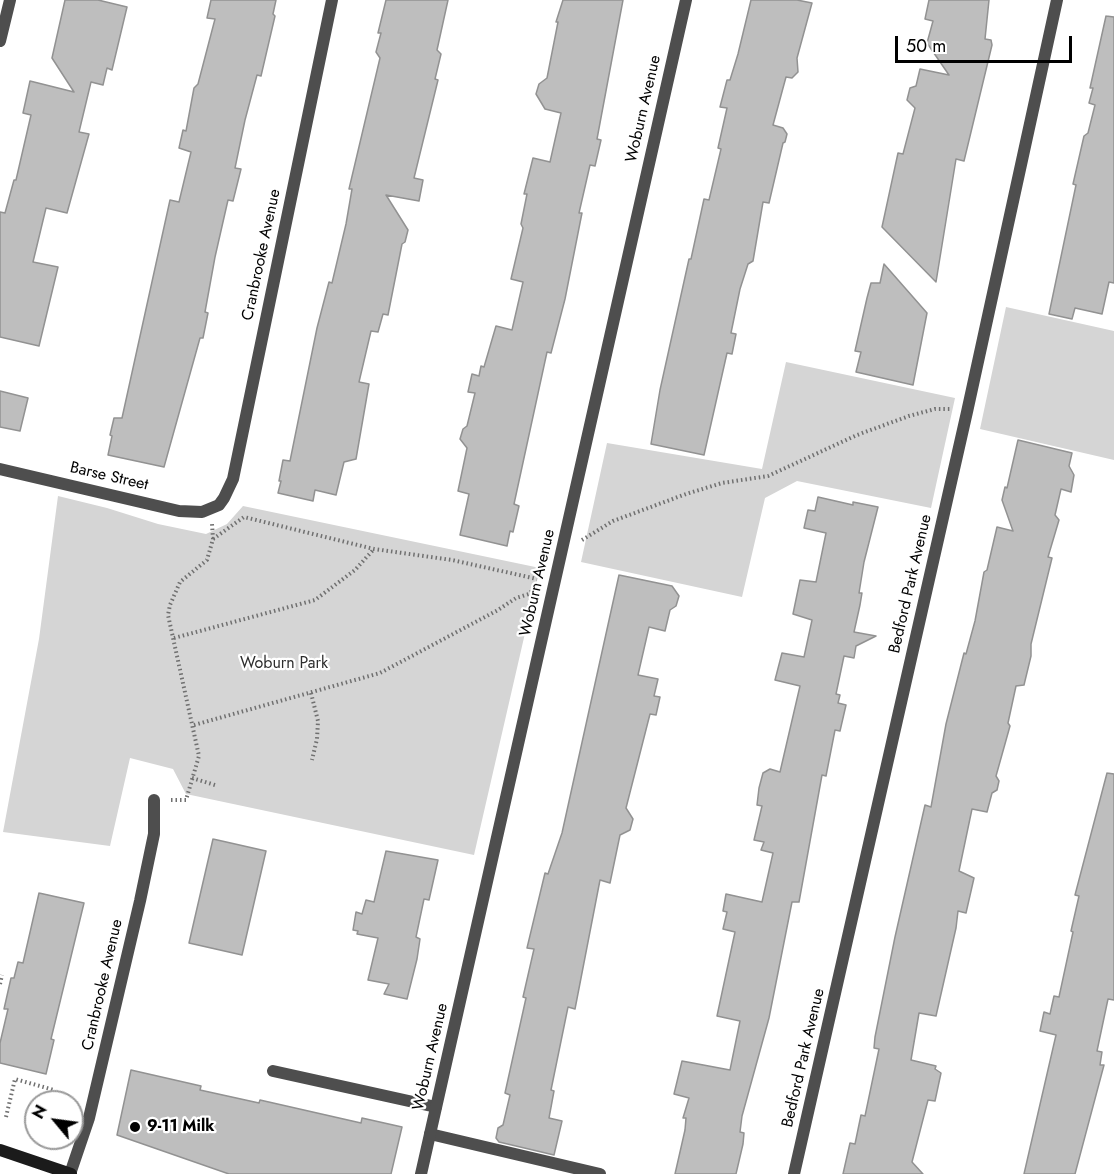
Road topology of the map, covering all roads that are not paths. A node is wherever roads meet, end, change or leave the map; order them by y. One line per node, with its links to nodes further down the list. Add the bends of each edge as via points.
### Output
1 (10, 0): 5 (street)
2 (332, 0): 7 (street, Cranbrooke Avenue, via 233,479 219,505)
3 (686, 0): 10 (street, Woburn Avenue)
4 (1057, 0): 16 (street, Bedford Park Avenue)
5 (0, 41)
6 (0, 469): 7 (street, Barse Street, via 179,511 202,512)
7 (211, 508)
8 (154, 800): 13 (street, Cranbrooke Avenue, via 154,834 140,901 88,1118)
9 (273, 1071): 10 (street)
10 (436, 1107): 11 (street, Woburn Avenue)
11 (430, 1134): 14 (street, Woburn Avenue); 15 (street)
12 (0, 1150): 13 (main road)
13 (70, 1174)
14 (421, 1174)
15 (600, 1174)
16 (794, 1174)

